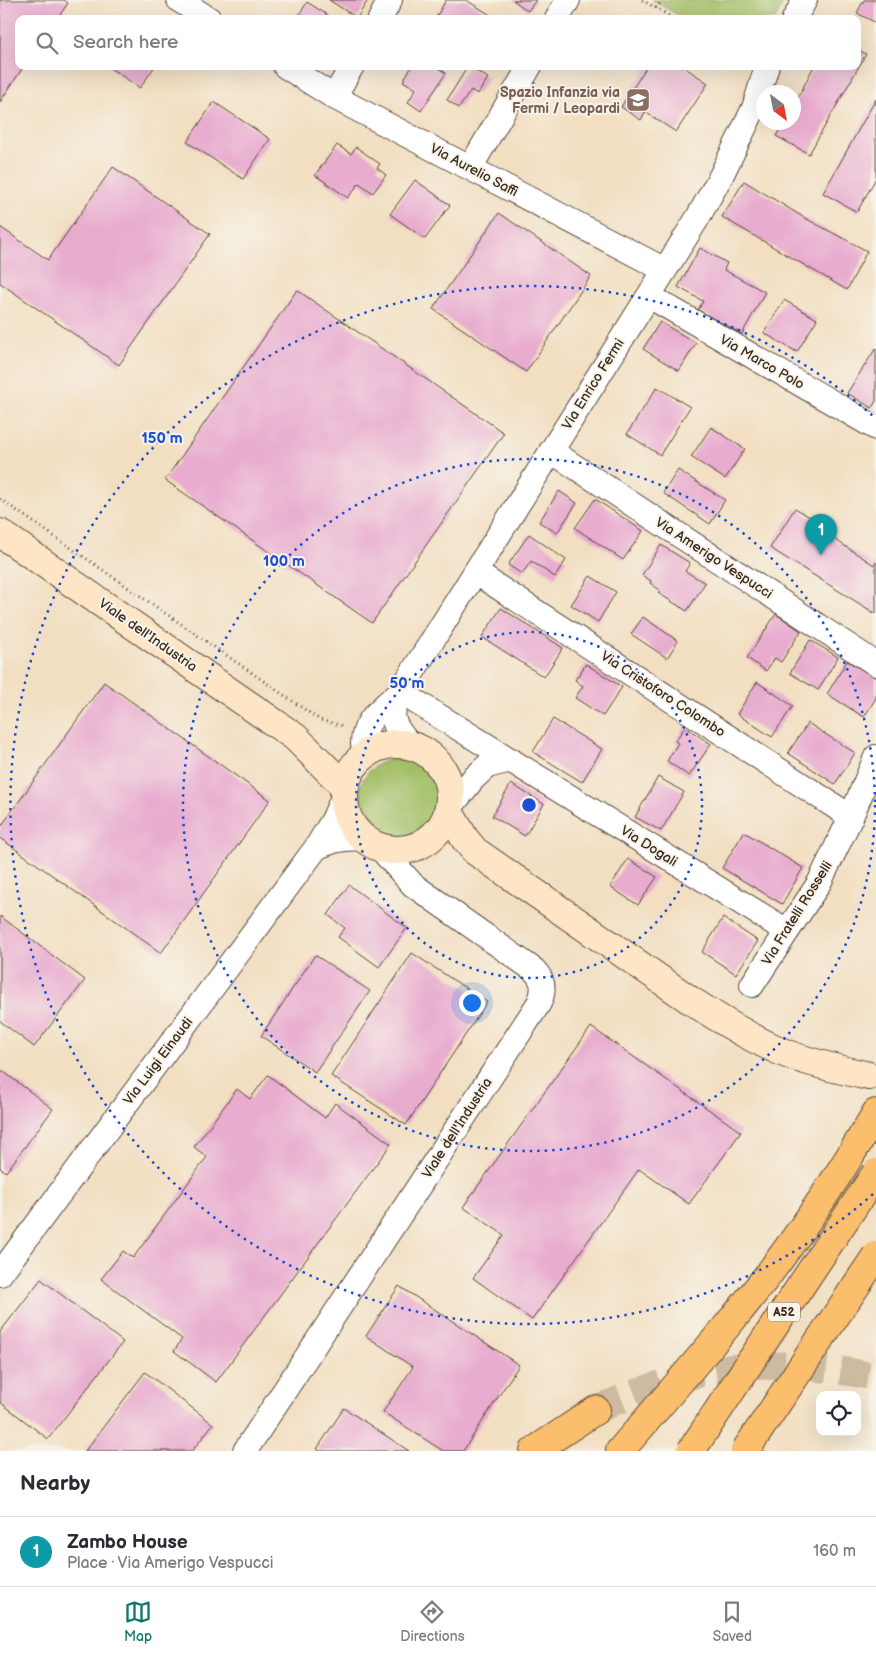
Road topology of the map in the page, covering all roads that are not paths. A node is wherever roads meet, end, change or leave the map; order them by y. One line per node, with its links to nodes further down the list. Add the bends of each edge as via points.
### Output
1 (179, 0): 5 (street)
2 (390, 0): 6 (street)
3 (568, 0): 7 (street)
4 (805, 0): 8 (street)
5 (203, 15)
6 (382, 15)
7 (560, 15)
8 (796, 15)
9 (291, 70): 13 (street, Via Aurelio Saffi)
10 (350, 70): 13 (street)
11 (528, 70): 14 (street)
12 (766, 70): 15 (street, Via Enrico Fermi, via 754,108 721,176)
13 (334, 97): 14 (street, Via Aurelio Saffi)
14 (470, 168): 15 (street, Via Aurelio Saffi)
15 (665, 270): 16 (street, Via Enrico Fermi)
16 (649, 296): 17 (street, Via Marco Polo); 18 (street, Via Enrico Fermi)
17 (876, 428)
18 (551, 451): 20 (street, Via Enrico Fermi); 21 (street, Via Amerigo Vespucci)
19 (0, 533): 23 (street, Viale dell'Industria)
20 (475, 572): 22 (street, Via Enrico Fermi); 30 (street, Via Cristoforo Colombo)
21 (876, 664)
22 (400, 692): 24 (street, Via Enrico Fermi, via 393,706 393,719); 25 (street, Via Enrico Fermi, via 365,728); 27 (street, Via Dogali)
23 (295, 737): 25 (street, Viale dell'Industria); 28 (street, Viale dell'Industria)
24 (412, 747): 25 (street, via 386,746); 29 (street, via 429,755 442,770 450,793)
25 (363, 757): 28 (street, via 351,771)
26 (876, 757): 30 (street, Via Fratelli Rosselli)
27 (511, 760): 29 (street, via 487,766); 35 (street, Via Dogali)
28 (345, 791): 31 (street, via 350,822); 33 (street, Via Luigi Einaudi)
29 (448, 810): 32 (street, via 440,828); 34 (street)
30 (851, 817): 35 (street, Via Fratelli Rosselli, via 819,883)
31 (372, 843): 32 (street, via 400,850); 33 (street, via 345,838); 43 (street, Viale dell'Industria, via 413,885 534,970 543,983 543,992 539,1003)
32 (420, 845): 34 (street, via 438,843)
33 (316, 848): 41 (street, Via Luigi Einaudi)
34 (475, 851): 37 (street, via 724,1022 788,1054)
35 (788, 930): 36 (street, Via Fratelli Rosselli)
36 (752, 985)
37 (868, 1076)
38 (876, 1113): 45 (highway, via 823,1198 761,1283)
39 (876, 1173): 46 (highway, A52, bridge)
40 (876, 1256): 47 (highway, bridge)
41 (0, 1274)
42 (596, 1410): 44 (highway)
43 (245, 1451)
44 (534, 1451)
45 (620, 1451)
46 (691, 1451)
47 (745, 1451)

